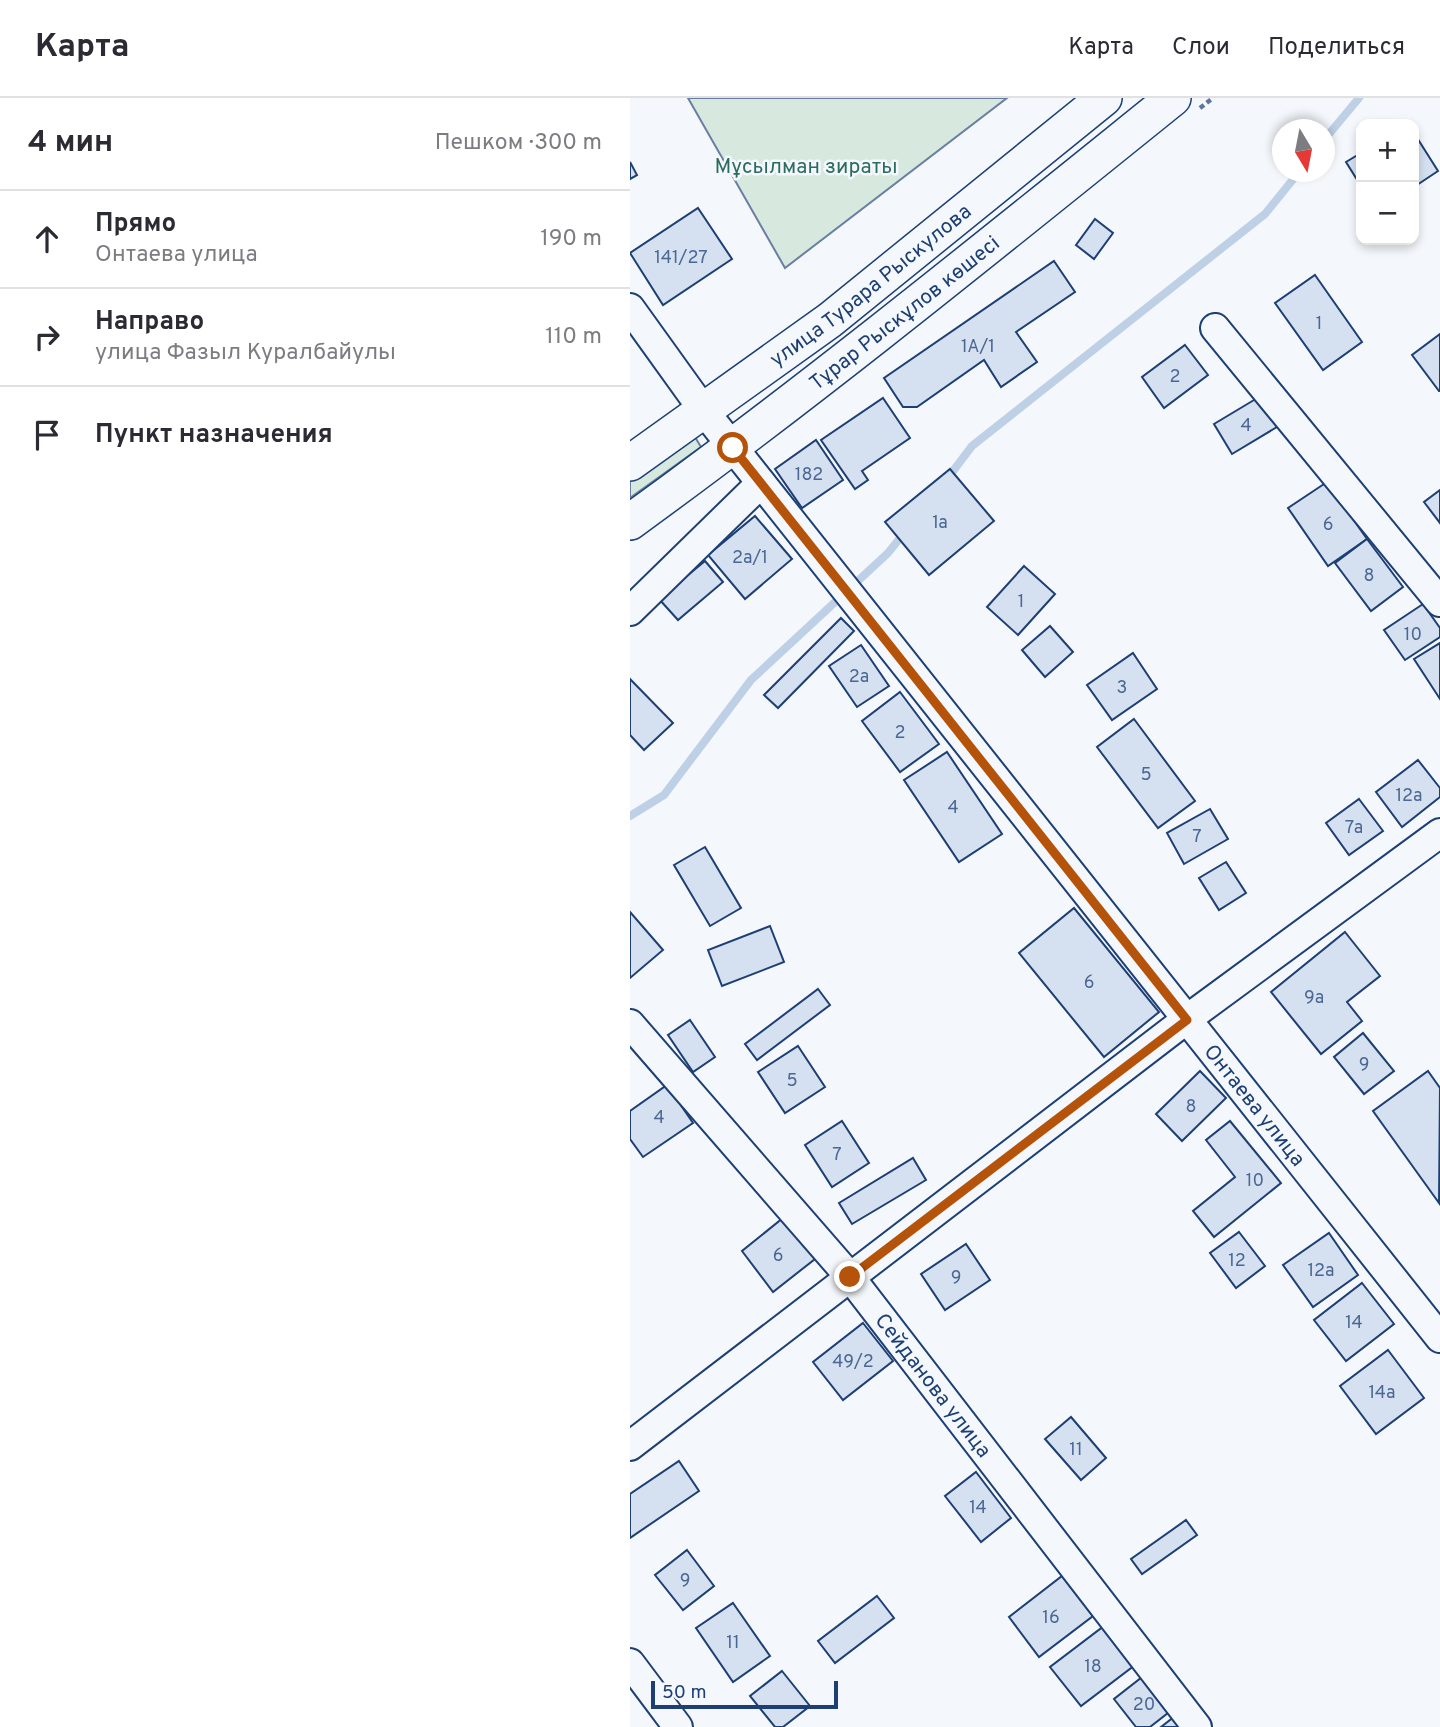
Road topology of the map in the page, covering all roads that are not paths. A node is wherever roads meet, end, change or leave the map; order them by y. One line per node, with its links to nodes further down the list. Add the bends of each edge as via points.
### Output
1 (1104, 98): 5 (main road, улица Турара Рыскулова, via 830,320)
2 (1173, 98): 6 (main road, Тұрар Рыскұлов көшесі)
3 (630, 308): 5 (street, Онтаева улица)
4 (1215, 328): 10 (street)
5 (704, 411): 6 (street, Онтаева улица); 7 (main road, улица Турара Рыскулова)
6 (733, 448): 8 (street, Онтаева улица); 9 (main road, Тұрар Рыскұлов көшесі)
7 (630, 463)
8 (761, 483): 11 (street); 13 (street, Онтаева улица)
9 (630, 522)
10 (1440, 602)
11 (630, 611)
12 (1440, 833): 13 (street)
13 (1187, 1020): 15 (street); 16 (street, Онтаева улица)
14 (630, 1024): 15 (street, Сейданова улица)
15 (850, 1277): 17 (street); 20 (street, Сейданова улица)
16 (1440, 1338)
17 (630, 1446)
18 (630, 1663): 19 (street)
19 (678, 1727)
20 (1198, 1727)

